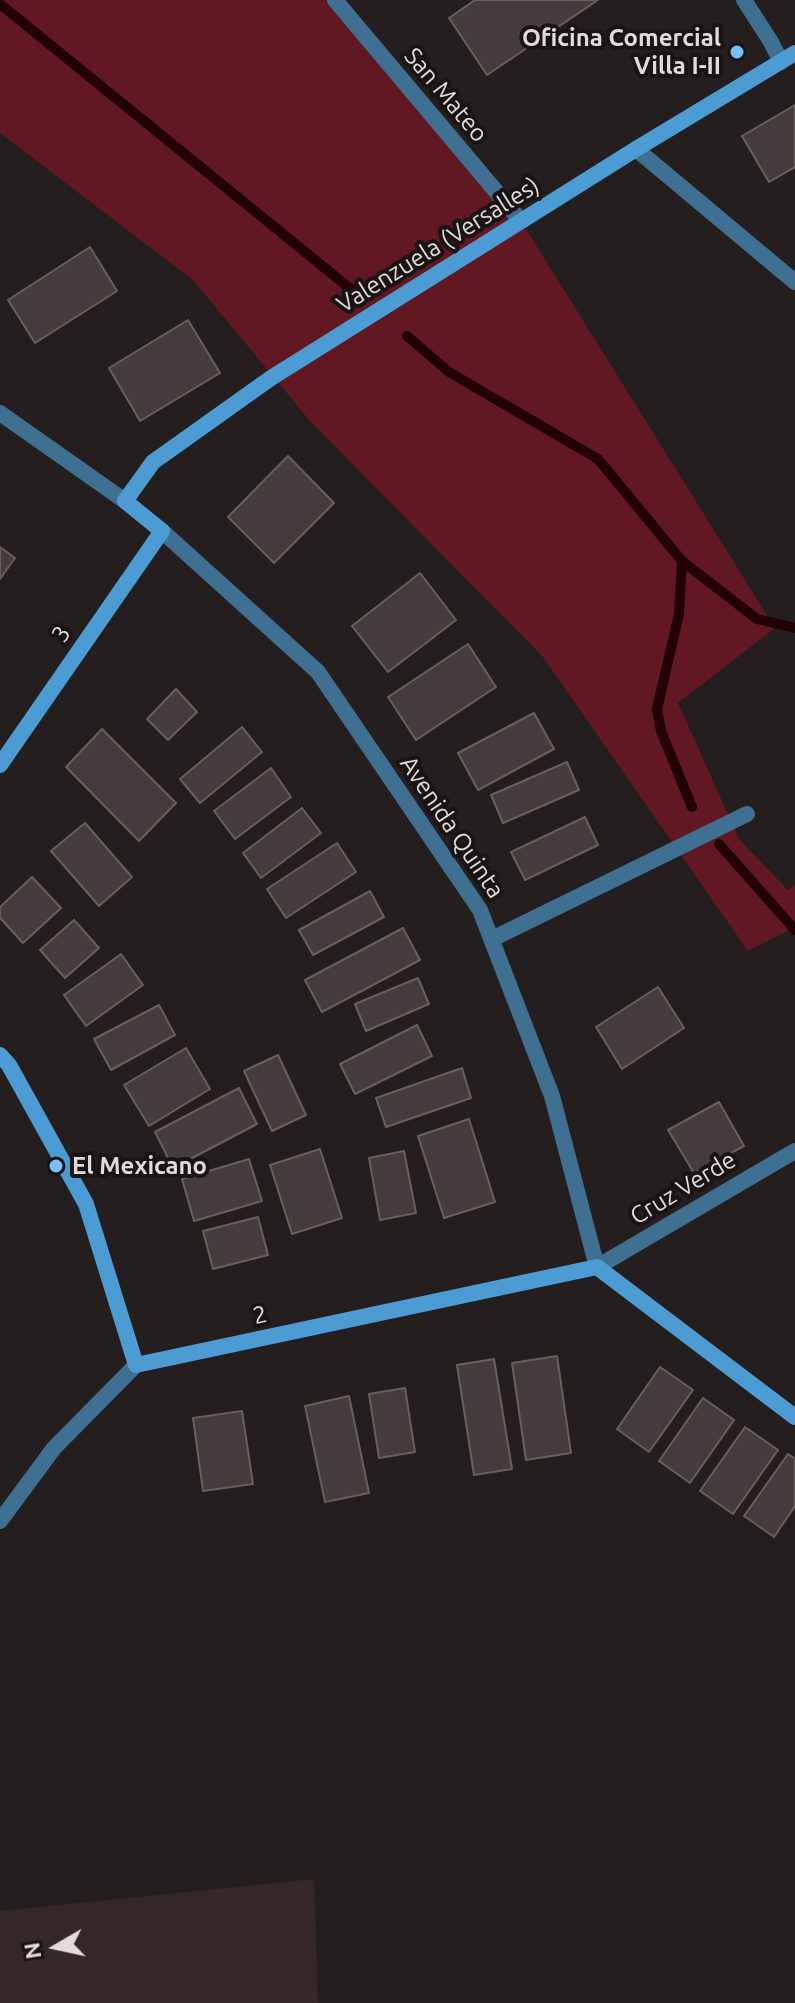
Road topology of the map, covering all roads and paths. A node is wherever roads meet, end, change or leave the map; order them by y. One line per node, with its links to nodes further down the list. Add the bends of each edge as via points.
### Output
1 (335, 0): 5 (street, San Mateo)
2 (744, 0): 3 (street, via 771,42)
3 (788, 57): 4 (street, Valenzuela (Versalles))
4 (636, 149): 5 (street, Valenzuela (Versalles)); 6 (street)
5 (521, 221): 8 (street, Valenzuela (Versalles), via 271,378 153,462)
6 (795, 282)
7 (0, 413): 8 (street, Avenida Quinta)
8 (125, 501): 9 (street, Avenida Quinta)
9 (162, 531): 10 (street, 3); 12 (street, Avenida Quinta, via 318,672 480,910)
10 (0, 765)
11 (747, 814): 12 (street)
12 (492, 939): 15 (street, Avenida Quinta, via 552,1096)
13 (0, 1055): 16 (street, via 86,1204)
14 (795, 1151): 15 (street, Cruz Verde)
15 (597, 1267): 16 (street, 2); 17 (street)
16 (136, 1365): 18 (street, via 54,1448)
17 (795, 1417)
18 (0, 1521)

